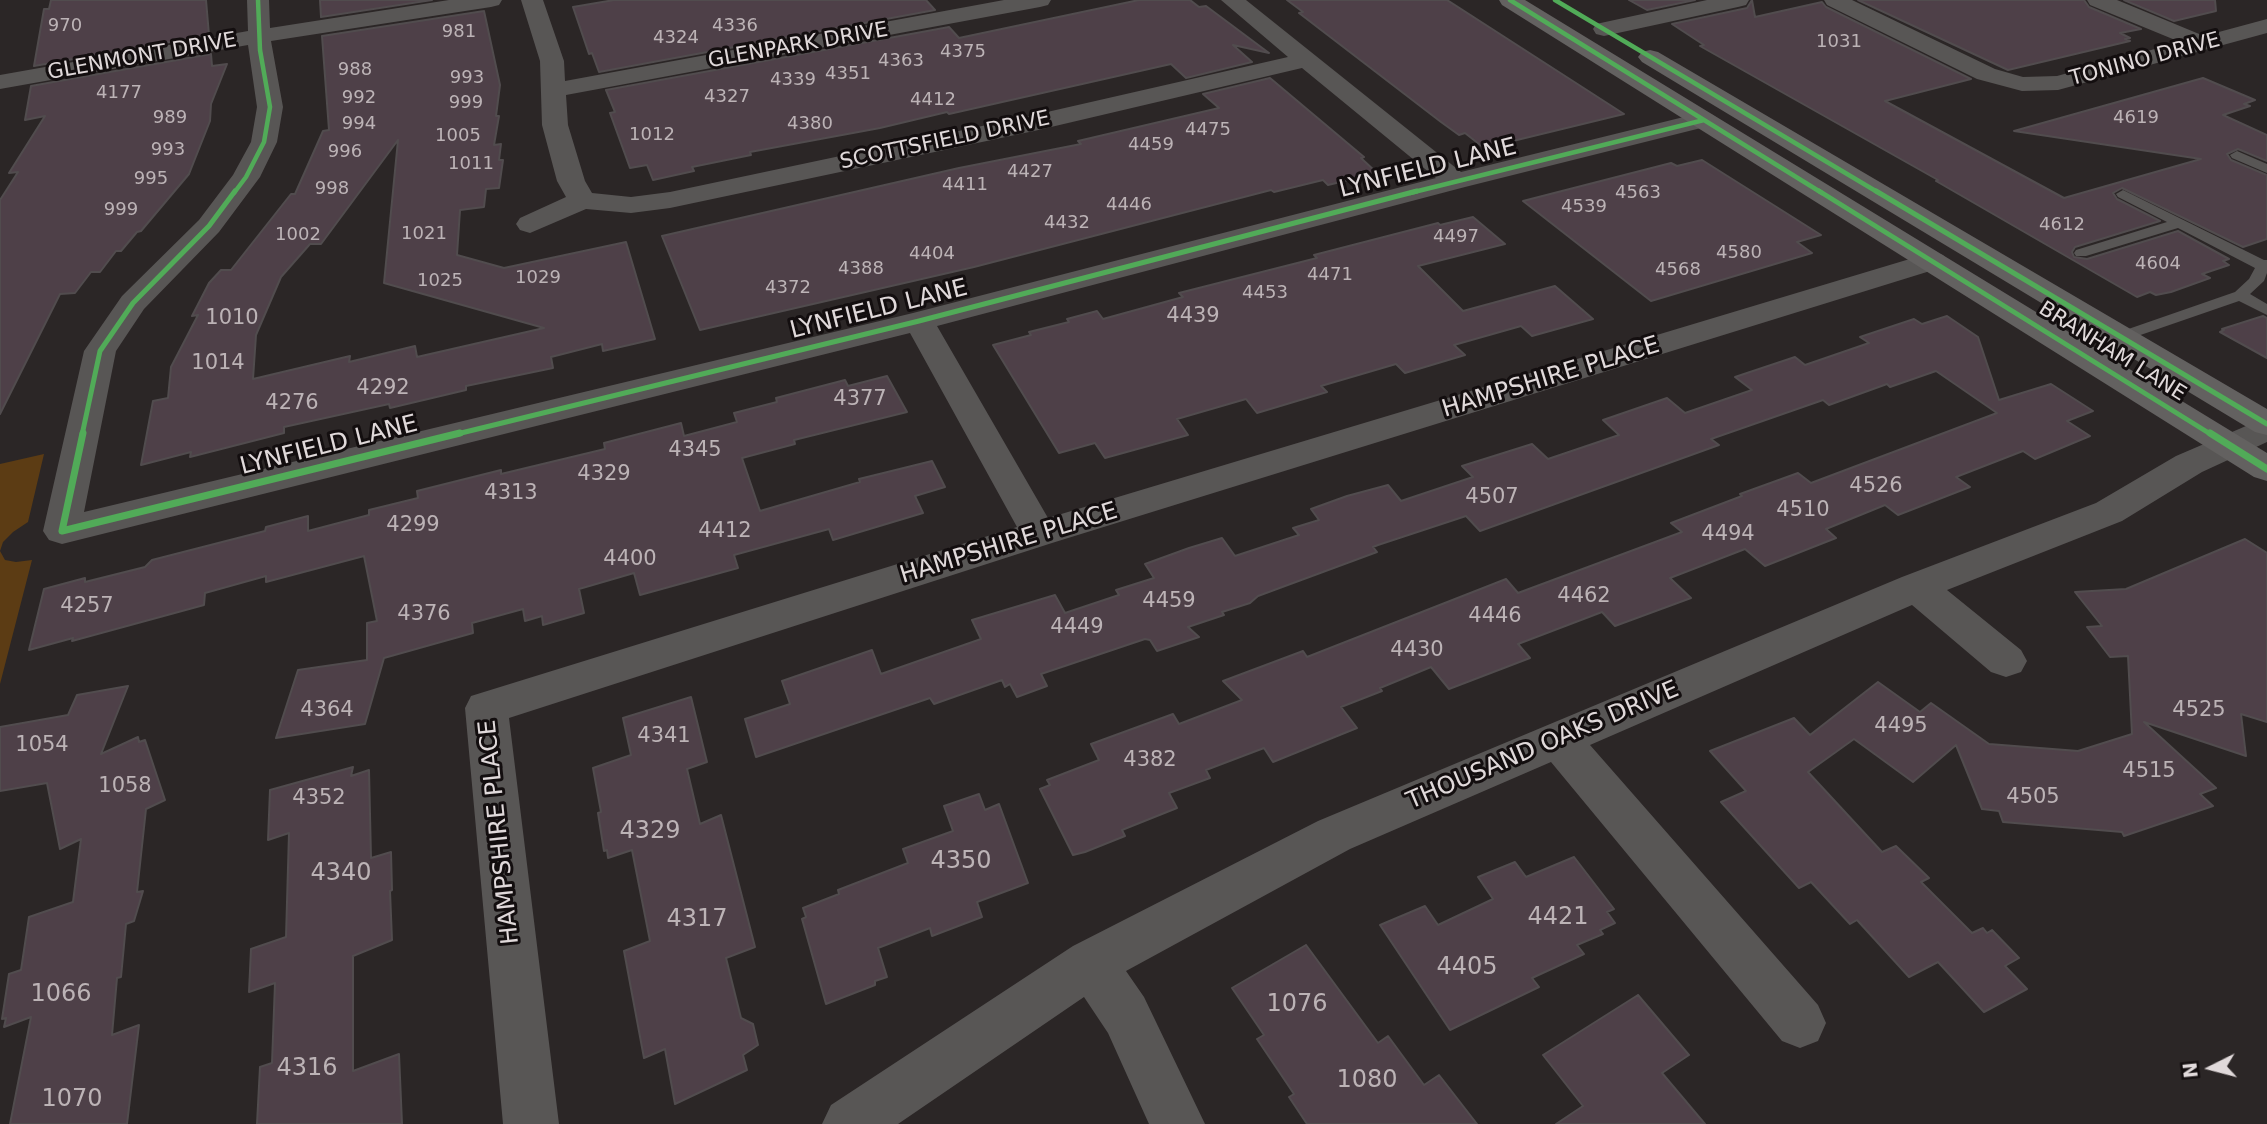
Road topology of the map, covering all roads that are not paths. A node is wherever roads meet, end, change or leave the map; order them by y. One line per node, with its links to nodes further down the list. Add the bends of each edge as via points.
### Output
1 (258, 0): 13 (street)
2 (491, 0): 13 (street, GLENMONT DRIVE)
3 (532, 0): 17 (street, via 552,61)
4 (1040, 0): 17 (street, GLENPARK DRIVE)
5 (1232, 0): 15 (street)
6 (1510, 0): 19 (main road, BRANHAM LANE)
7 (1555, 0): 12 (main road, BRANHAM LANE)
8 (1738, 0): 12 (street)
9 (1835, 0): 14 (street, TONINO DRIVE, via 1986,74 2022,85 2059,83)
10 (2098, 0): 14 (street)
11 (2267, 26): 14 (street, TONINO DRIVE)
12 (1604, 29): 18 (main road, BRANHAM LANE)
13 (260, 36): 16 (street, GLENMONT DRIVE); 32 (street, LYNFIELD LANE, via 270,107 264,142 246,177 209,226 133,303 100,351 62,531)
14 (2204, 44)
15 (1306, 60): 22 (street); 24 (street, SCOTTSFIELD DRIVE, via 670,201 631,205)
16 (0, 82)
17 (554, 90): 24 (street, via 555,125 571,181)
18 (1743, 111): 19 (main road); 33 (main road, BRANHAM LANE)
19 (1704, 120): 22 (street, LYNFIELD LANE); 28 (main road, BRANHAM LANE)
20 (2237, 155): 21 (lane)
21 (2267, 169)
22 (1455, 181): 32 (street, LYNFIELD LANE)
23 (2123, 194): 25 (lane)
24 (582, 200): 26 (street)
25 (2178, 223): 27 (lane); 29 (lane)
26 (530, 224)
27 (2081, 253)
28 (1933, 261): 34 (main road, BRANHAM LANE); 36 (street, HAMPSHIRE PLACE)
29 (2265, 265): 30 (lane, via 2256,281)
30 (2239, 295): 31 (lane); 33 (lane)
31 (2267, 310)
32 (919, 321): 36 (street)
33 (2120, 337): 34 (main road, BRANHAM LANE)
34 (2254, 433): 35 (main road, BRANHAM LANE); 37 (street, THOUSAND OAKS DRIVE, via 2189,464 2109,512)
35 (2267, 469)
36 (1039, 534): 42 (street, HAMPSHIRE PLACE, via 486,708)
37 (1916, 587): 38 (street); 39 (street, THOUSAND OAKS DRIVE)
38 (2006, 661)
39 (1558, 739): 40 (street, THOUSAND OAKS DRIVE, via 1335,835); 41 (street)
40 (1091, 963): 43 (street, THOUSAND OAKS DRIVE); 44 (street, via 1126,1015)
41 (1800, 1023)
42 (531, 1124)
43 (850, 1124)
44 (1177, 1124)

